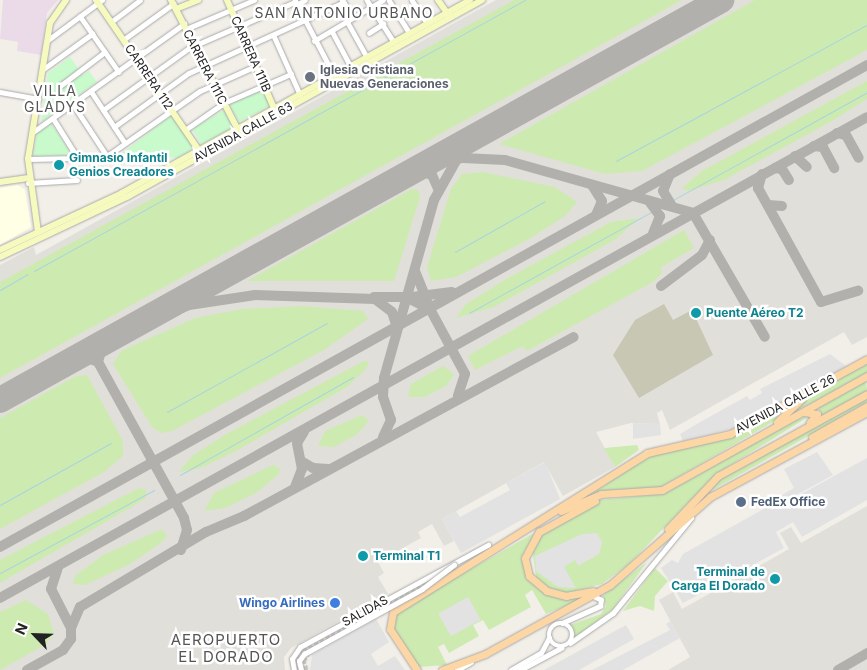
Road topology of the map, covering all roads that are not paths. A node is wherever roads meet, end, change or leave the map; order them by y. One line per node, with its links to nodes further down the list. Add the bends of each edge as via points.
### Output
1 (66, 0): 35 (main road, via 54,11)
2 (140, 0): 24 (street)
3 (198, 0): 17 (main road)
4 (227, 0): 19 (main road, CARRERA 111B)
5 (254, 0): 19 (street)
6 (305, 0): 15 (street)
7 (366, 0): 18 (street)
8 (383, 0): 18 (street)
9 (390, 0): 32 (street)
10 (412, 0): 27 (street)
11 (438, 0): 20 (main road)
12 (482, 0): 16 (main road, AVENIDA CALLE 63)
13 (99, 1): 21 (street); 24 (main road, CARRERA 112)
14 (343, 1): 22 (street); 25 (street)
15 (295, 2): 25 (street); 29 (street)
16 (468, 2): 20 (main road, AVENIDA CALLE 63)
17 (173, 4): 28 (main road, CARRERA 111C); 36 (street)
18 (371, 7): 22 (street); 26 (street)
19 (231, 10): 28 (street); 29 (main road, CARRERA 111B)
20 (448, 15): 27 (main road, AVENIDA CALLE 63); 68 (main road, AVENIDA CALLE 63)
21 (80, 16): 33 (street); 35 (street)
22 (355, 17): 23 (street)
23 (347, 21): 30 (street); 42 (street)
24 (111, 22): 36 (main road, CARRERA 112)
25 (304, 23): 34 (street); 37 (street)
26 (383, 24): 31 (street); 38 (street)
27 (427, 24): 32 (main road, AVENIDA CALLE 63)
28 (185, 27): 39 (main road, CARRERA 111C); 43 (street)
29 (239, 27): 39 (street); 40 (main road, CARRERA 111B)
30 (332, 31): 37 (street); 46 (street)
31 (369, 33)
32 (410, 33): 38 (main road, AVENIDA CALLE 63)
33 (92, 34): 41 (street); 47 (street)
34 (274, 36): 40 (street); 49 (street)
35 (46, 40): 47 (main road)
36 (123, 40): 43 (main road, CARRERA 112)
37 (314, 41): 50 (street)
38 (394, 42): 42 (main road, AVENIDA CALLE 63)
39 (194, 45): 44 (main road, CARRERA 111C); 51 (street)
40 (248, 48): 44 (street); 45 (main road, CARRERA 111B)
41 (105, 52): 48 (street); 53 (street)
42 (367, 57): 46 (main road, AVENIDA CALLE 63)
43 (136, 59): 48 (street); 51 (main road, CARRERA 112)
44 (205, 66): 52 (main road, CARRERA 111C); 57 (street)
45 (256, 66): 52 (street); 54 (main road, CARRERA 111B)
46 (351, 66): 50 (main road, AVENIDA CALLE 63)
47 (42, 70): 59 (main road)
48 (118, 72): 55 (street)
49 (291, 74): 54 (street); 58 (street)
50 (334, 75): 58 (main road, AVENIDA CALLE 63)
51 (149, 78): 57 (main road, CARRERA 112); 63 (street)
52 (214, 83): 60 (main road, CARRERA 111C); 64 (street)
53 (60, 86)
54 (265, 87): 60 (street); 62 (main road, CARRERA 111B)
55 (91, 91): 61 (street); 63 (street)
56 (0, 92): 59 (street)
57 (160, 94): 64 (main road, CARRERA 112); 66 (street)
58 (300, 94): 62 (main road, AVENIDA CALLE 63)
59 (38, 99): 69 (main road)
60 (224, 103): 67 (street); 68 (main road, CARRERA 111C)
61 (73, 104): 65 (street); 70 (street, via 107,156)
62 (274, 108): 68 (main road, AVENIDA CALLE 63)
63 (103, 110): 66 (street)
64 (171, 110): 67 (main road, CARRERA 112); 70 (street)
65 (52, 118): 69 (street); 72 (street, via 78,158)
66 (114, 127): 70 (street)
67 (184, 130): 71 (main road, CARRERA 112)
68 (238, 131): 71 (main road, AVENIDA CALLE 63)
69 (33, 132): 72 (main road)
70 (125, 143)
71 (200, 152): 76 (main road, AVENIDA CALLE 63, via 118,202)
72 (28, 159): 74 (main road)
73 (77, 180): 74 (street)
74 (28, 181): 75 (main road); 76 (main road)
75 (0, 182)
76 (38, 233): 77 (main road, AVENIDA CALLE 63); 78 (main road, AVENIDA CALLE 63)
77 (0, 250)
78 (0, 257)
79 (867, 359): 81 (main road, AVENIDA CALLE 26)
80 (867, 376): 85 (main road, AVENIDA CALLE 26)
81 (809, 391): 87 (main road); 91 (main road, AVENIDA CALLE 26, via 730,434 647,453)
82 (867, 394): 86 (main road)
83 (867, 406): 88 (main road)
84 (867, 412): 88 (main road)
85 (797, 414): 86 (main road, via 813,411 817,416); 87 (main road, AVENIDA CALLE 26)
86 (794, 434): 93 (main road, via 713,480)
87 (759, 435): 89 (main road, AVENIDA CALLE 26, via 662,490)
88 (758, 470): 90 (main road)
89 (616, 494): 91 (main road, AVENIDA CALLE 26, via 592,497); 95 (main road, via 544,528 528,544 525,558 532,580 553,593 582,595)
90 (703, 502): 93 (main road); 99 (street, via 617,608)
91 (542, 520): 105 (main road, AVENIDA CALLE 26, via 392,613 390,629 408,662)
92 (488, 545): 94 (street, SALIDAS)
93 (638, 563): 95 (main road)
94 (454, 565): 103 (street, SALIDAS, bridge, via 300,647 292,659); 104 (street, SALIDAS, bridge, via 422,589 304,654 299,661)
95 (610, 585): 96 (main road)
96 (592, 596): 97 (street, via 601,600 598,608); 101 (main road)
97 (560, 624): 98 (street, via 550,630); 99 (street, via 572,632)
98 (549, 638): 100 (street); 109 (street, via 540,653)
99 (570, 643): 100 (street)
100 (562, 647): 110 (street)
101 (485, 654): 102 (street); 106 (main road)
102 (472, 662): 107 (street); 108 (street)
103 (294, 670)
104 (302, 670)
105 (417, 670)
106 (442, 670)
107 (457, 670)
108 (467, 670)
109 (512, 670)
110 (520, 670)

